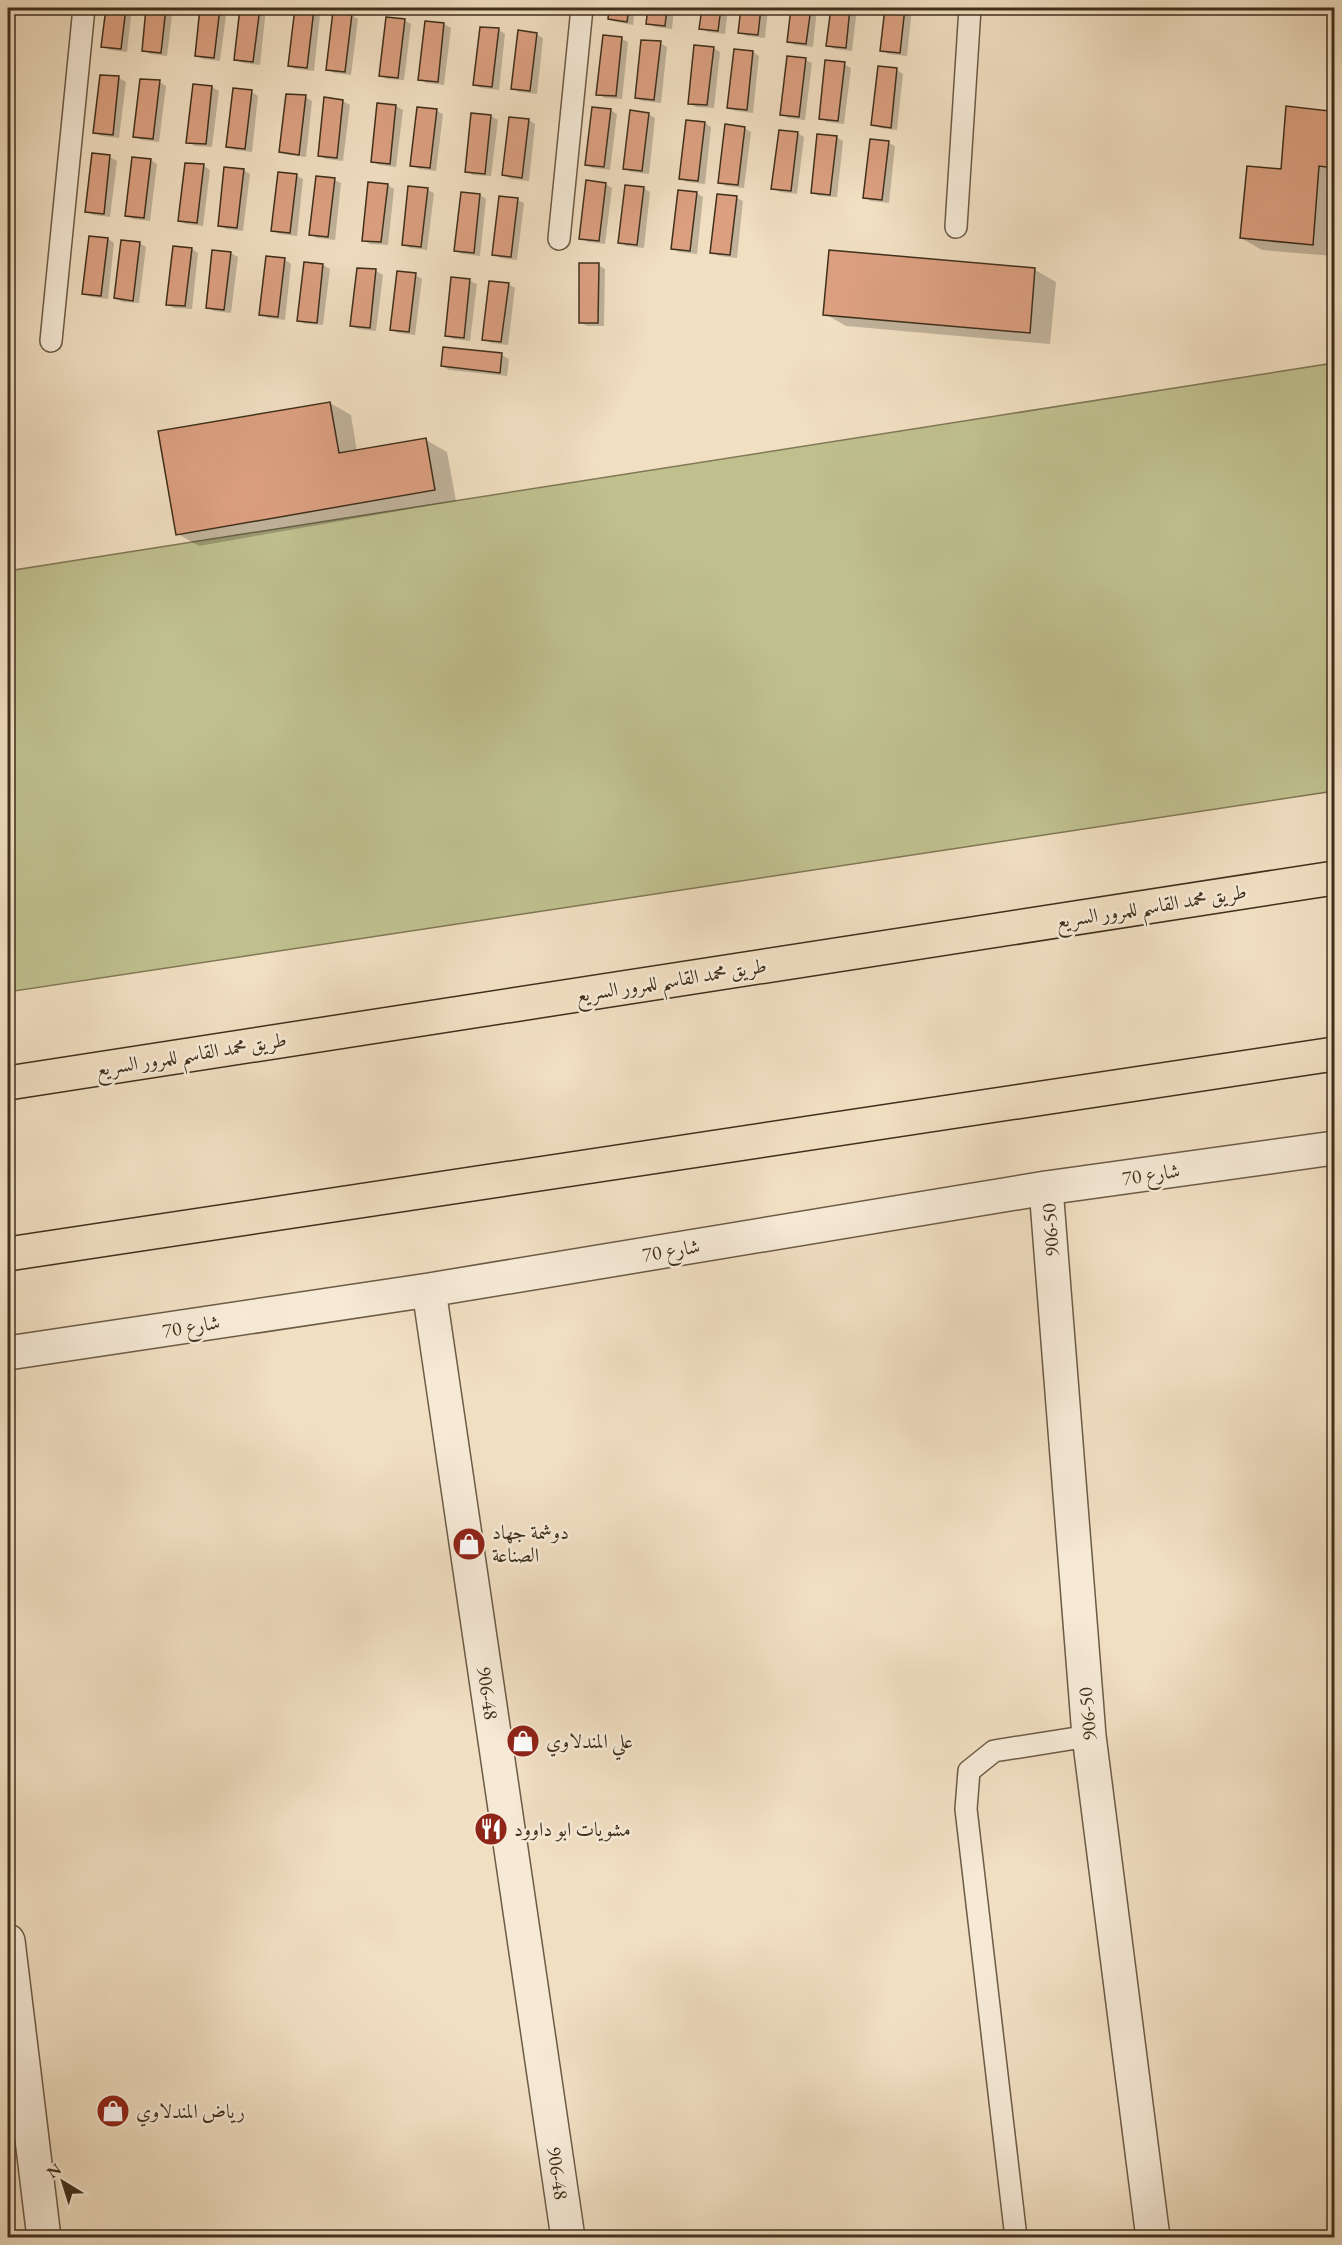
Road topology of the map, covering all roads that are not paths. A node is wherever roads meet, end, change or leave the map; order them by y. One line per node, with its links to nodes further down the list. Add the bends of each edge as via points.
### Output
1 (84, 8): 6 (lane)
2 (582, 8): 5 (lane)
3 (970, 8): 4 (lane)
4 (956, 227)
5 (559, 239)
6 (51, 341)
7 (1335, 878): 9 (highway, طريق محمد القاسم للمرور السريع)
8 (1335, 1054): 12 (highway)
9 (8, 1083)
10 (1335, 1148): 11 (street, شارع 70)
11 (1046, 1188): 13 (street, شارع 70); 15 (street, 906-50)
12 (8, 1254)
13 (429, 1290): 14 (street, شارع 70); 18 (street, 906-48)
14 (8, 1353)
15 (1089, 1736): 19 (lane, via 994,1751 969,1771 966,1809); 20 (street, 906-50)
16 (8, 1941): 17 (street)
17 (44, 2238)
18 (568, 2238)
19 (1016, 2238)
20 (1153, 2238)

